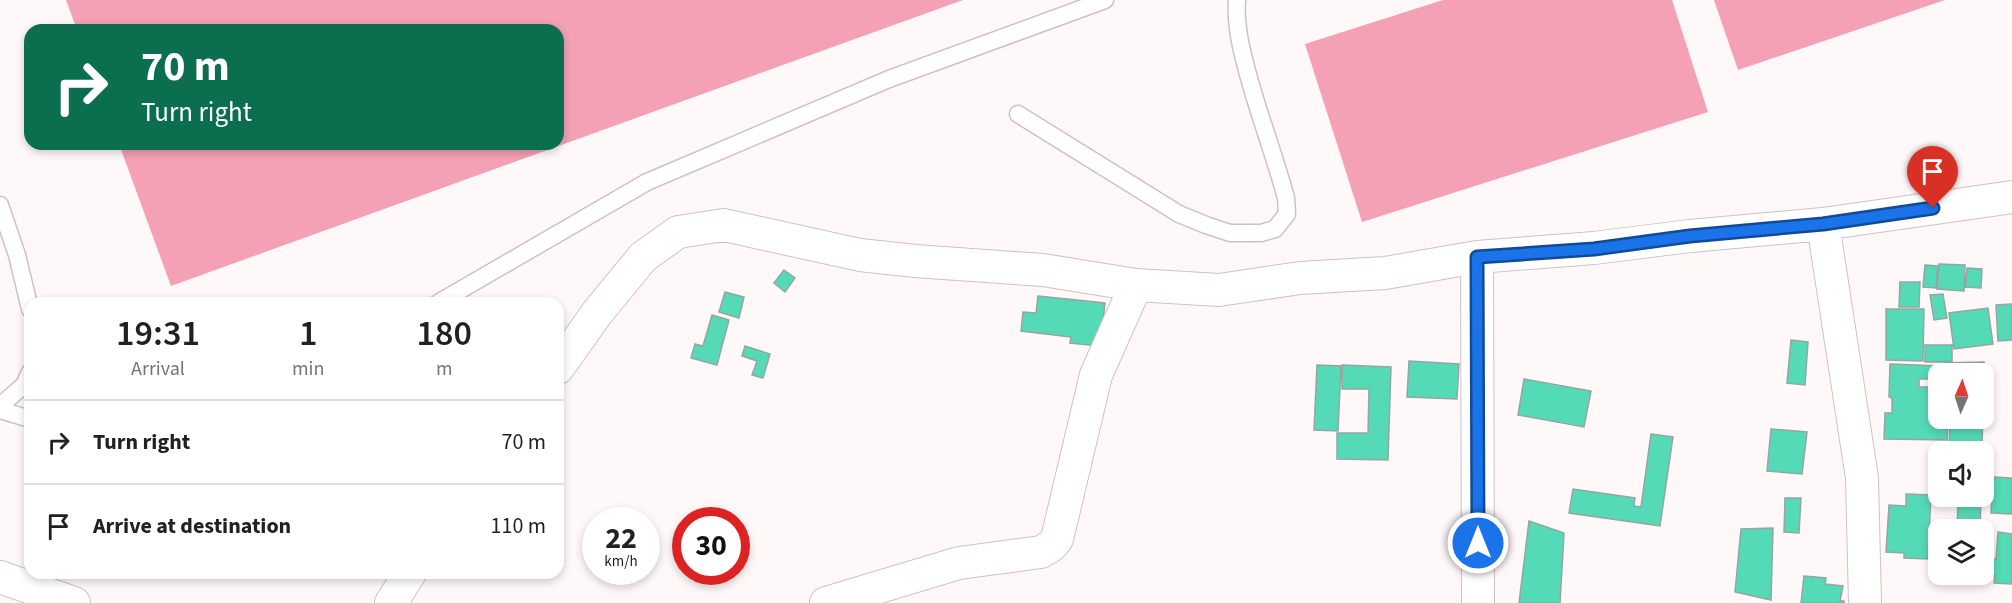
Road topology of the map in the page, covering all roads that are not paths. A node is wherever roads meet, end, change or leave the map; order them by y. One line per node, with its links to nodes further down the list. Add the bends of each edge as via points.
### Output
1 (1105, 0): 10 (lane, via 889,80 647,182)
2 (1237, 0): 3 (lane, via 1242,51 1286,198 1287,214 1275,229 1230,233 1179,214)
3 (1018, 114)
4 (2012, 197): 6 (street)
5 (0, 205): 9 (lane)
6 (1823, 224): 7 (street, via 1594,249); 21 (street, via 1862,478)
7 (1477, 257): 8 (street, via 1384,273 1300,278 1219,290); 20 (street)
8 (1136, 285): 11 (street, via 1042,270 860,255 724,225 678,232 643,257); 19 (street, via 1096,375 1057,539 1051,546 1041,552 959,563)
9 (27, 297)
10 (448, 297)
11 (564, 360)
12 (24, 385): 13 (lane)
13 (0, 408): 14 (lane)
14 (24, 417)
15 (0, 577): 17 (street)
16 (406, 579): 18 (street)
17 (74, 603)
18 (391, 603)
19 (826, 603)
20 (1478, 603)
21 (1865, 603)

